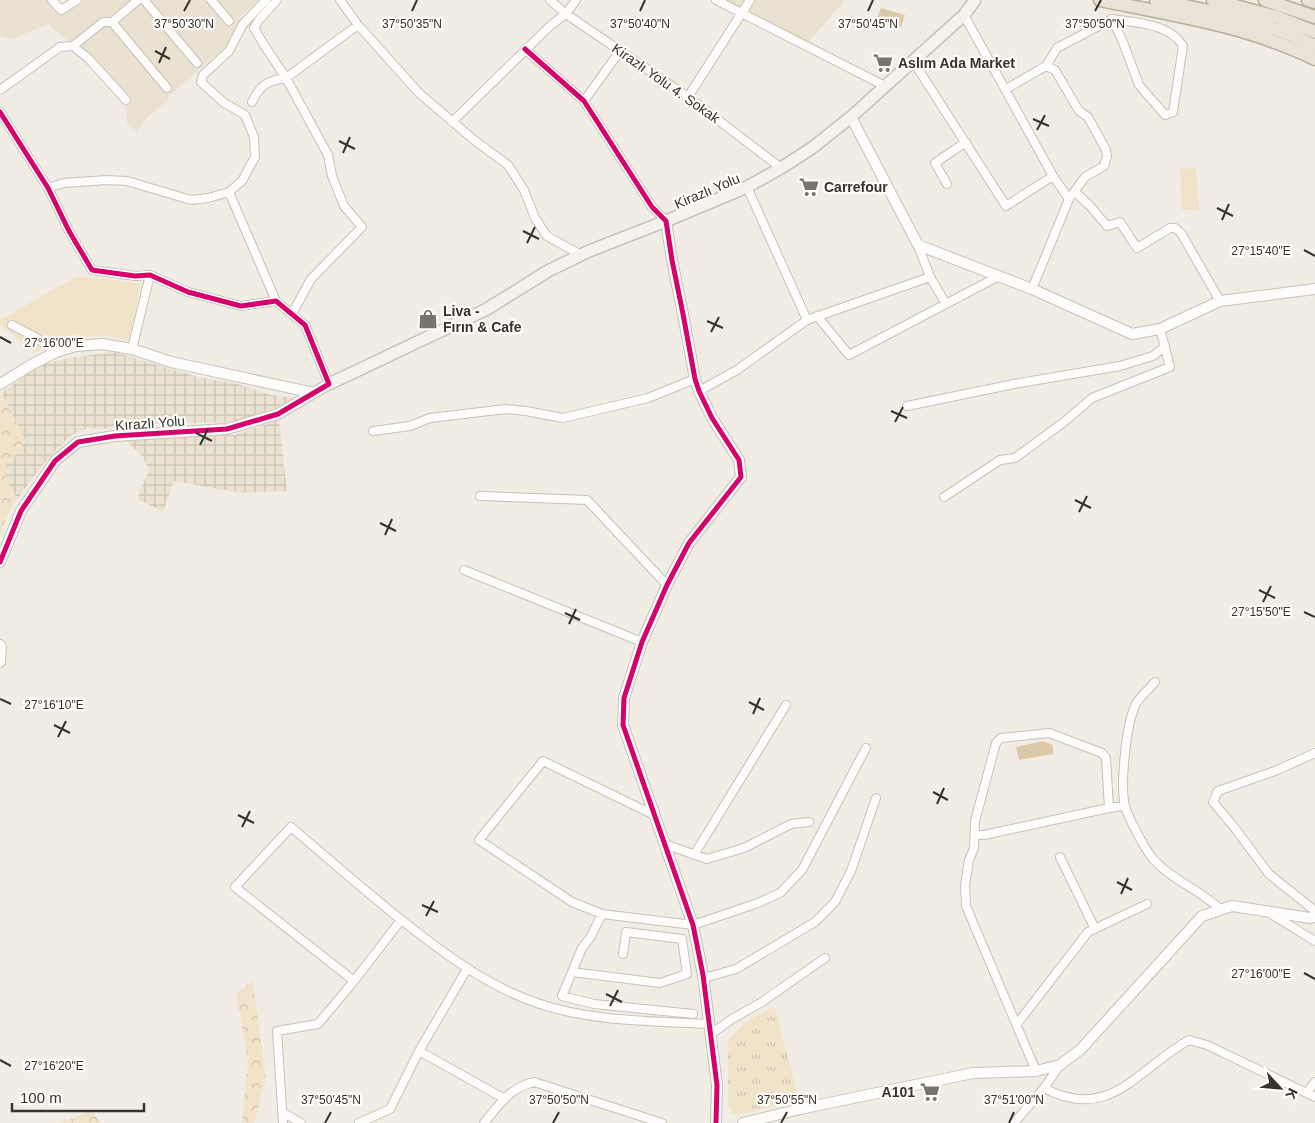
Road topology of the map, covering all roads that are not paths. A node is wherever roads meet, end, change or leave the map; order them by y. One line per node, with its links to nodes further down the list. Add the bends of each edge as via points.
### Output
1 (52, 0): 2 (street, via 61,10)
2 (77, 0)
3 (138, 0): 26 (street)
4 (144, 0): 35 (street)
5 (211, 0): 25 (street)
6 (266, 0): 55 (street, via 243,24 229,51 203,75 201,82 223,102 245,114 254,137 256,157 242,181)
7 (277, 0): 37 (street, via 254,28)
8 (340, 0): 27 (street)
9 (550, 0): 21 (street, Kirazlı Yolu 4. Sokak)
10 (576, 0): 21 (street)
11 (716, 0): 20 (street)
12 (750, 0): 20 (street)
13 (975, 0): 22 (main road, Kirazlı Yolu)
14 (1100, 0): 33 (highway, via 1267,38)
15 (1156, 0): 30 (highway, via 1270,27)
16 (1212, 0): 28 (highway, via 1277,16)
17 (1265, 0): 23 (highway)
18 (1308, 0): 19 (highway)
19 (1315, 2)
20 (742, 13): 38 (street); 42 (street)
21 (566, 14): 31 (street); 32 (street, Kirazlı Yolu 4. Sokak)
22 (964, 15): 34 (main road, Kirazlı Yolu); 40 (street)
23 (1315, 17)
24 (1112, 19): 24 (street, via 1139,85 1165,115 1173,112 1183,46 1178,37 1157,26); 36 (street, via 1057,48)
25 (228, 21)
26 (112, 22): 29 (street, via 103,22); 39 (street)
27 (358, 25): 37 (street); 48 (street, via 419,93)
28 (1315, 32)
29 (73, 46): 41 (street, via 60,47); 43 (street)
30 (1315, 46)
31 (525, 49): 44 (street); 48 (street)
32 (620, 51): 42 (street, Kirazlı Yolu 4. Sokak); 44 (street)
33 (1315, 60)
34 (913, 61): 38 (main road, Kirazlı Yolu); 49 (street)
35 (197, 62)
36 (1046, 66): 40 (street); 56 (street, via 1055,70 1106,150 1104,166 1085,177)
37 (286, 78): 45 (street, via 272,80 259,88); 69 (street, via 328,155 344,206 362,227 311,279)
38 (885, 86): 47 (main road, Kirazlı Yolu)
39 (167, 88)
40 (1006, 89): 51 (street)
41 (0, 90)
42 (688, 97): 50 (street, Kirazlı Yolu 4. Sokak)
43 (126, 100)
44 (584, 101): 58 (street, via 652,207)
45 (252, 102)
46 (0, 112): 54 (street)
47 (851, 117): 50 (main road, Kirazlı Yolu); 59 (street)
48 (452, 122): 60 (street, via 508,165 547,236)
49 (966, 142): 51 (street, via 1006,206); 52 (street, via 935,163)
50 (781, 168): 53 (main road, Kirazlı Yolu)
51 (1053, 176): 57 (street)
52 (947, 184)
53 (746, 187): 58 (main road, Kirazlı Yolu); 71 (street)
54 (48, 188): 55 (street, via 106,180 126,181 191,200); 61 (street, via 92,270)
55 (229, 192): 66 (street)
56 (1075, 192): 57 (street); 67 (street, via 1107,226 1120,222 1137,248 1175,228)
57 (1069, 199): 64 (street)
58 (666, 221): 60 (main road, Kirazlı Yolu); 77 (street)
59 (918, 246): 62 (street); 63 (street)
60 (581, 254): 79 (main road, Kirazlı Yolu, via 487,309)
61 (150, 275): 66 (street, via 188,292 241,306); 75 (street)
62 (998, 276): 64 (street); 68 (street)
63 (930, 278): 68 (street); 70 (street)
64 (1032, 289): 73 (street, via 1132,334)
65 (1315, 289): 67 (street)
66 (276, 300): 69 (street)
67 (1220, 301): 73 (street)
68 (946, 304): 70 (street, via 849,355)
69 (292, 314): 79 (street, via 305,325)
70 (817, 316): 71 (street)
71 (808, 320): 80 (street, via 737,370)
72 (12, 325): 76 (street, via 35,336)
73 (1160, 329): 74 (street)
74 (1165, 346): 82 (street, via 1153,356 1120,366); 85 (street, via 1170,367 1092,398 1015,458 1000,460)
75 (132, 349): 76 (street, via 102,344); 81 (street, via 171,362)
76 (56, 352): 78 (street)
77 (694, 379): 80 (street); 83 (street, via 648,398 562,418 506,409 430,418 410,426)
78 (0, 384)
79 (329, 384): 81 (street, Kırazlı Yolu)
80 (698, 391): 88 (street, via 739,460 741,477 689,543)
81 (314, 393): 86 (street, Kırazlı Yolu, via 278,414 227,429 115,436 78,442 55,461 21,510)
82 (907, 406)
83 (374, 430)
84 (480, 496): 88 (street, via 587,500)
85 (944, 497)
86 (0, 562)
87 (464, 570): 89 (street)
88 (667, 585): 89 (street)
89 (642, 642): 99 (street, via 624,698 623,725)
90 (0, 645): 91 (street)
91 (0, 662)
92 (1156, 682): 97 (street, via 1138,702 1128,728)
93 (786, 705): 103 (street)
94 (866, 748): 112 (street, via 802,870 791,883 780,893 758,903)
95 (1315, 753): 107 (street, via 1218,791 1213,802 1269,874)
96 (876, 798): 119 (street, via 851,871 835,902 815,922 736,969)
97 (1125, 806): 98 (street); 106 (street, via 1154,859 1176,879)
98 (1109, 808): 101 (street); 101 (street, via 1106,758 1102,753 1049,733 1001,738 996,743 975,821)
99 (654, 815): 102 (street); 109 (street, via 543,761 479,840 572,902)
100 (809, 822): 103 (street, via 791,824 744,848 707,859)
101 (975, 836): 122 (street, via 966,879 966,906)
102 (664, 844): 103 (street); 112 (street)
103 (694, 855)
104 (1060, 858): 113 (street)
105 (1147, 904): 113 (street)
106 (1221, 910): 108 (street, via 1232,906); 125 (street, via 1202,916 1081,1049)
107 (1315, 910)
108 (1268, 911): 110 (street, via 1310,918); 114 (street)
109 (602, 914): 112 (street); 118 (street)
110 (1315, 916)
111 (401, 920): 117 (street); 120 (street); 120 (street, via 291,828 235,887)
112 (693, 925): 119 (street)
113 (1095, 929): 122 (street, via 1088,932)
114 (1315, 941)
115 (623, 954): 118 (street, via 626,932 682,939 687,974 660,983)
116 (825, 958): 123 (street, via 762,1002)
117 (466, 969): 123 (street, via 538,1004 581,1014); 124 (street)
118 (572, 972): 121 (street, via 562,996 594,1004)
119 (704, 978): 123 (street)
120 (354, 981): 134 (street, via 318,1024 277,1031)
121 (693, 1014)
122 (1017, 1024): 126 (street)
123 (710, 1029): 140 (street, via 718,1085)
124 (419, 1051): 132 (street); 137 (street, via 390,1109)
125 (1060, 1065): 126 (street); 128 (street)
126 (1036, 1071): 141 (street, via 973,1073 800,1108)
127 (1315, 1082): 129 (street)
128 (1044, 1088): 133 (street, via 1056,1099); 142 (street)
129 (1307, 1092): 130 (street); 131 (street, via 1207,1045 1189,1040 1169,1054)
130 (1315, 1097)
131 (1123, 1098)
132 (505, 1099): 138 (street); 139 (street, via 520,1085 534,1082)
133 (1073, 1107)
134 (282, 1112): 135 (street); 136 (street)
135 (282, 1123)
136 (301, 1123)
137 (359, 1123)
138 (484, 1123)
139 (662, 1123)
140 (716, 1123)
141 (743, 1123)
142 (1014, 1123)

